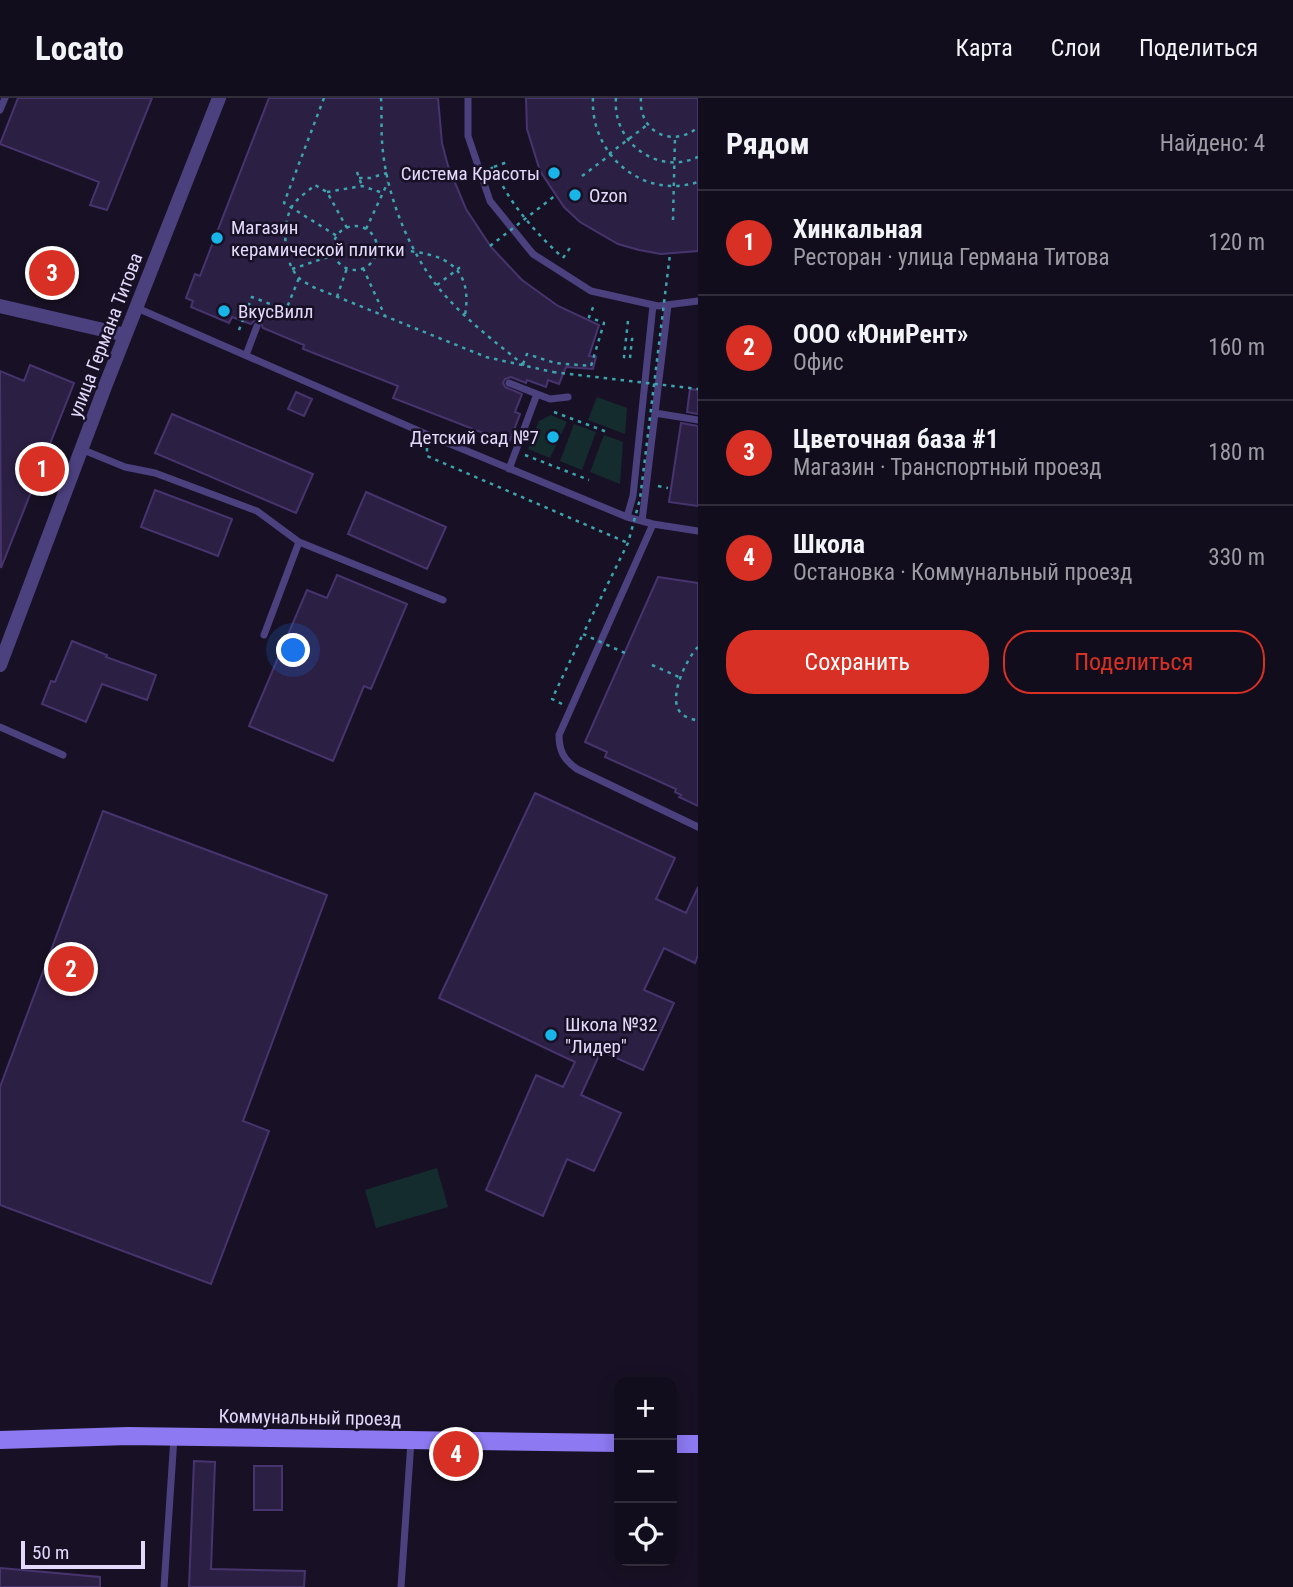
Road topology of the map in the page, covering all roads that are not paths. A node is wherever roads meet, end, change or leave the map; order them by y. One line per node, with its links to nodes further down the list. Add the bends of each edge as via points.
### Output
1 (5, 98): 4 (lane)
2 (219, 98): 9 (street, улица Германа Титова)
3 (468, 98): 6 (lane, via 468,136 490,201 533,254 591,291)
4 (0, 110)
5 (698, 301): 7 (lane)
6 (653, 304): 7 (lane); 20 (lane)
7 (668, 304): 16 (lane)
8 (0, 306): 11 (street)
9 (136, 308): 11 (street, улица Германа Титова); 12 (lane)
10 (257, 326): 12 (lane)
11 (125, 335): 18 (street, улица Германа Титова)
12 (246, 355): 19 (lane)
13 (509, 383): 14 (lane)
14 (537, 394): 15 (lane); 19 (lane)
15 (568, 397)
16 (655, 413): 17 (lane); 21 (lane)
17 (698, 420)
18 (81, 449): 24 (lane, via 257,512); 27 (street, улица Германа Титова)
19 (509, 469): 20 (lane)
20 (627, 517): 21 (lane)
21 (642, 521): 22 (lane)
22 (653, 524): 23 (lane); 30 (lane, via 559,735 559,744 571,765)
23 (698, 531)
24 (299, 542): 25 (lane); 26 (lane)
25 (443, 600)
26 (264, 635)
27 (0, 665)
28 (0, 727): 29 (lane)
29 (62, 755)
30 (698, 827)
31 (174, 1436): 32 (street, Коммунальный проезд); 33 (street, Коммунальный проезд); 37 (lane)
32 (0, 1440)
33 (411, 1440): 34 (street, Коммунальный проезд); 38 (lane)
34 (614, 1443)
35 (677, 1444): 36 (street)
36 (698, 1444)
37 (164, 1587)
38 (401, 1587)

